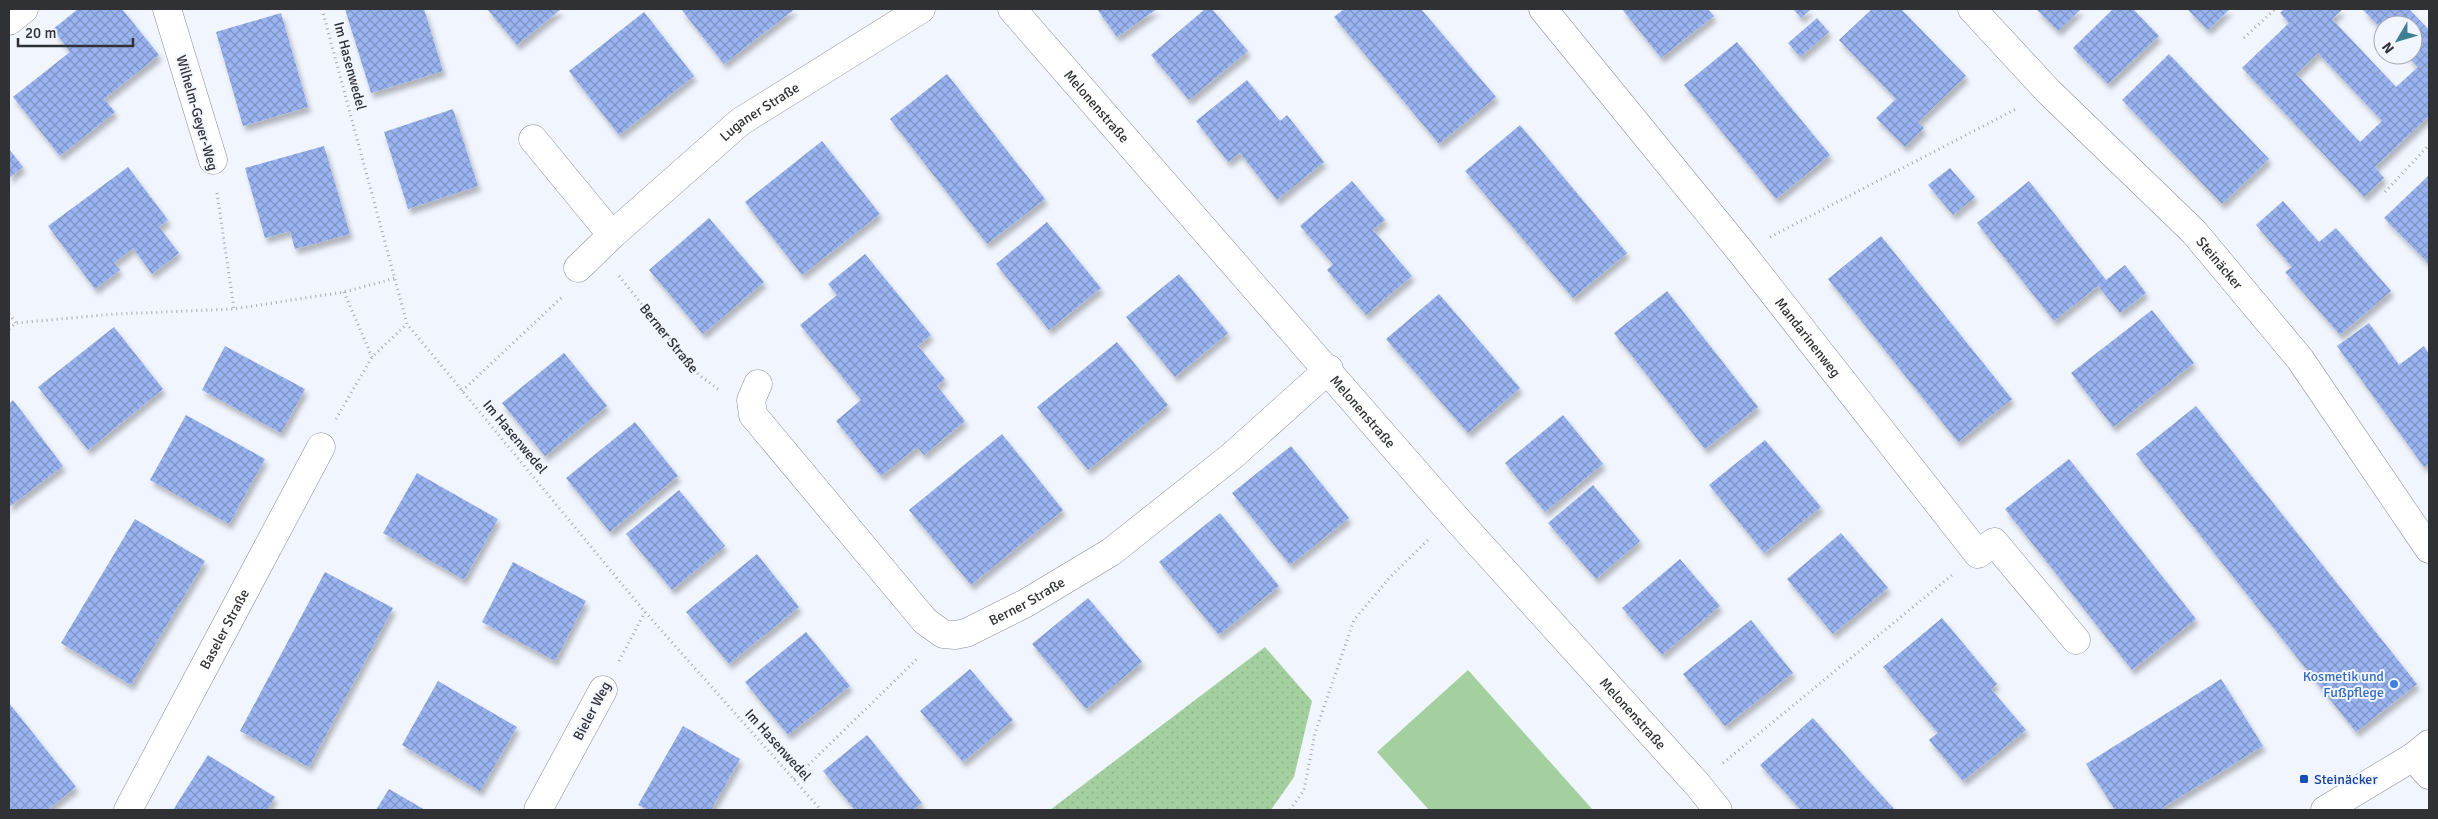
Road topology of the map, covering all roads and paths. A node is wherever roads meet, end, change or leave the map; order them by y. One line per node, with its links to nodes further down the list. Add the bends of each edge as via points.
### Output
1 (24, 9): 9 (street)
2 (167, 9): 14 (street, Wilhelm-Geyer-Weg)
3 (322, 9): 18 (path, Im Hasenwedel)
4 (921, 9): 16 (street, Luganer Straße, via 740,122)
5 (1012, 9): 26 (street, Melonenstraße)
6 (1543, 9): 17 (street, Mandarinenweg)
7 (1972, 9): 11 (street, Steinäcker)
8 (2275, 9): 10 (path)
9 (9, 21)
10 (2244, 38)
11 (2049, 92): 17 (path); 32 (street, Steinäcker, via 2194,232 2300,359)
12 (533, 139): 16 (street)
13 (2429, 146): 15 (path)
14 (213, 160): 20 (path, Wilhelm-Geyer-Weg)
15 (2386, 192)
16 (595, 250): 28 (path, via 577,284); 29 (path, Berner Straße, via 699,375)
17 (1741, 252): 33 (street, Mandarinenweg)
18 (396, 278): 19 (path); 23 (path, Im Hasenwedel)
19 (344, 292): 20 (path); 25 (path)
20 (234, 309): 22 (path, via 115,314)
21 (9, 314): 22 (path)
22 (16, 323): 24 (path)
23 (407, 324): 25 (path); 28 (path, Im Hasenwedel)
24 (9, 329)
25 (372, 357): 30 (path)
26 (1328, 370): 31 (street, Melonenstraße); 35 (street, Berner Straße, via 1232,456 1111,552 983,625 961,634)
27 (758, 384): 29 (street, via 751,400)
28 (462, 391): 34 (path, Im Hasenwedel)
29 (753, 415): 35 (street, via 925,622)
30 (321, 447): 41 (street, Baseler Straße)
31 (1454, 516): 40 (street, Melonenstraße); 44 (path, via 1391,576 1354,620 1315,733 1304,790)
32 (2427, 540)
33 (1978, 554): 36 (street, via 1994,542); 40 (path)
34 (645, 612): 37 (path, Bieler Weg); 39 (path, Im Hasenwedel)
35 (943, 634): 39 (path)
36 (2076, 640)
37 (603, 690): 42 (street, Bieler Weg)
38 (2424, 759): 46 (street)
39 (794, 779): 43 (path, Im Hasenwedel)
40 (1697, 784): 45 (street, Melonenstraße)
41 (128, 810)
42 (538, 810)
43 (822, 810)
44 (1290, 810)
45 (1718, 810)
46 (2325, 810)

